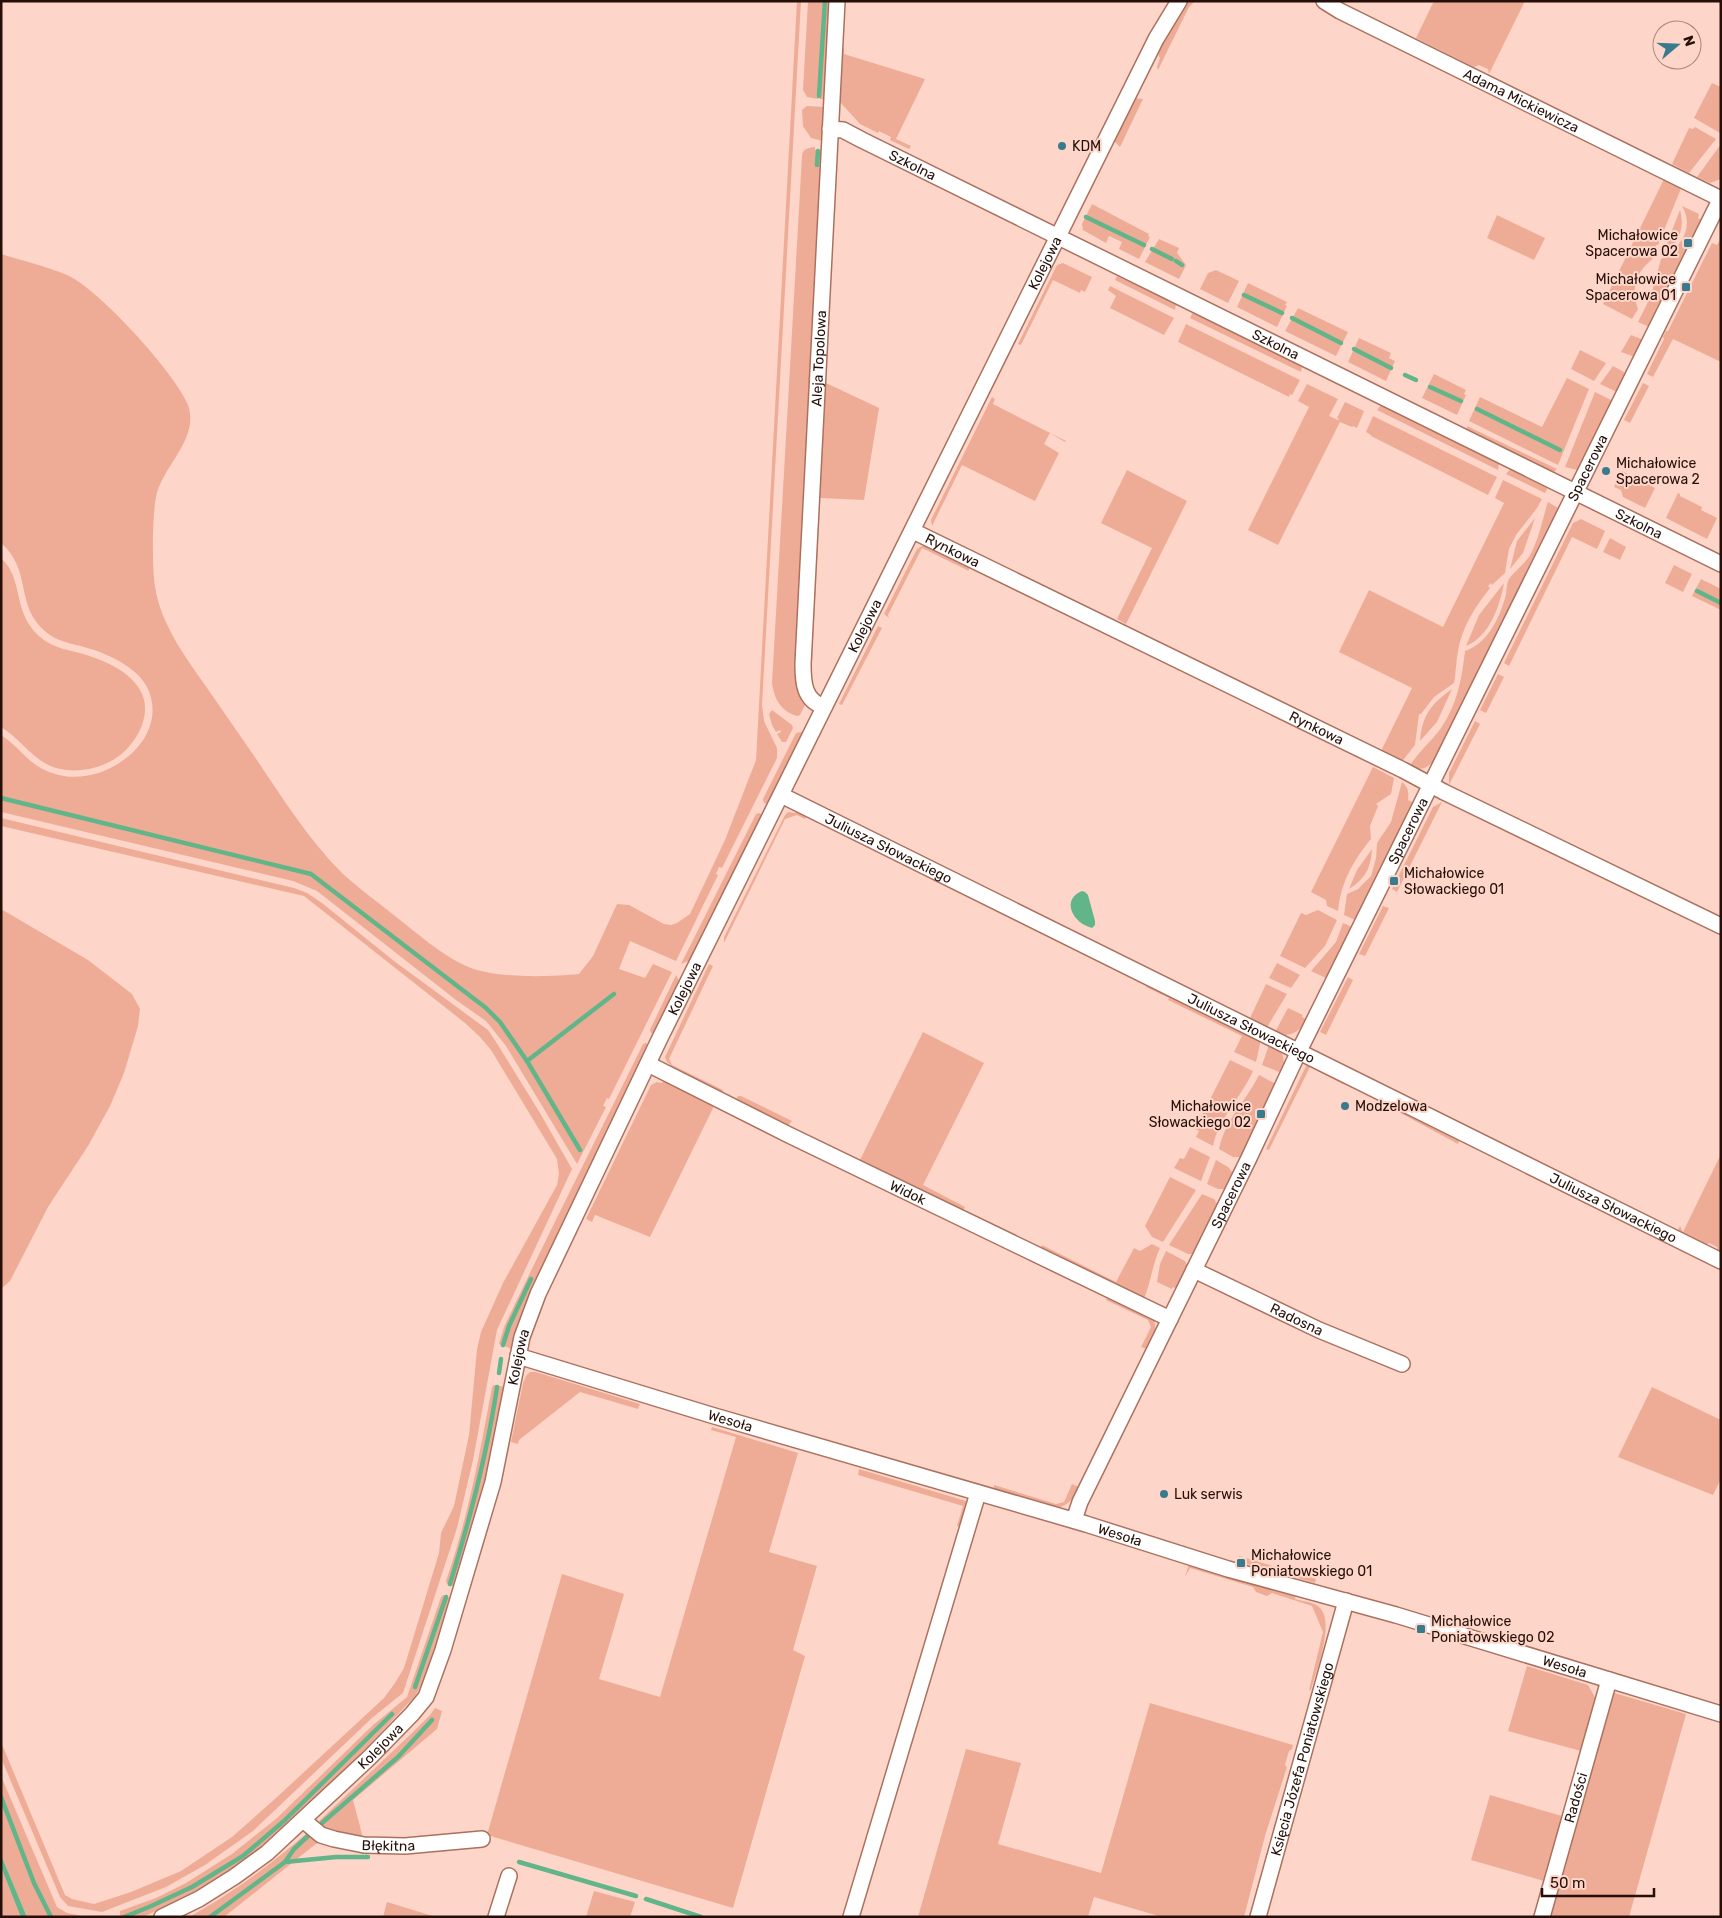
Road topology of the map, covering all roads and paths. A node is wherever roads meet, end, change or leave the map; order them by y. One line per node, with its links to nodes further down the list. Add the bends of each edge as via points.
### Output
1 (837, 1): 4 (street, Aleja Topolowa)
2 (1179, 1): 6 (street, Kolejowa, via 1156,39)
3 (1324, 1): 5 (street, Adama Mickiewicza)
4 (830, 128): 6 (street, Szkolna, via 843,130); 10 (street, Aleja Topolowa, via 803,664 807,694 813,702)
5 (1721, 198): 7 (street, Spacerowa)
6 (1057, 237): 7 (street, Szkolna); 8 (street, Kolejowa)
7 (1576, 493): 9 (street, Szkolna); 11 (street, Spacerowa)
8 (912, 531): 10 (street, Kolejowa); 11 (street, Rynkowa)
9 (1721, 564)
10 (824, 707): 12 (street, Kolejowa)
11 (1431, 785): 13 (street, Rynkowa); 14 (street, Spacerowa)
12 (781, 795): 14 (street, Juliusza Słowackiego); 15 (street, Kolejowa)
13 (1721, 926)
14 (1299, 1051): 16 (street, Juliusza Słowackiego); 17 (street, Spacerowa)
15 (648, 1064): 18 (street, Widok); 19 (street, Kolejowa, via 538,1294)
16 (1721, 1261)
17 (1194, 1270): 18 (street, Spacerowa); 20 (street, Radosna, via 1320,1330)
18 (1170, 1320): 22 (street, Spacerowa)
19 (518, 1356): 21 (street, Wesoła); 26 (street, Kolejowa, via 493,1482 428,1692 412,1714)
20 (1402, 1364)
21 (978, 1493): 22 (street, Wesoła); 31 (street)
22 (1074, 1520): 23 (street, Wesoła, via 1228,1569)
23 (1346, 1601): 24 (street, Wesoła); 32 (street, Księcia Józefa Poniatowskiego)
24 (1610, 1680): 25 (street, Wesoła); 33 (street, Radości)
25 (1721, 1714)
26 (304, 1820): 27 (street, Błękitna, via 321,1835 364,1845 404,1846); 29 (street, Kolejowa, via 234,1877)
27 (482, 1839)
28 (509, 1876): 30 (street)
29 (162, 1917)
30 (496, 1917)
31 (852, 1917)
32 (1258, 1917)
33 (1542, 1917)

